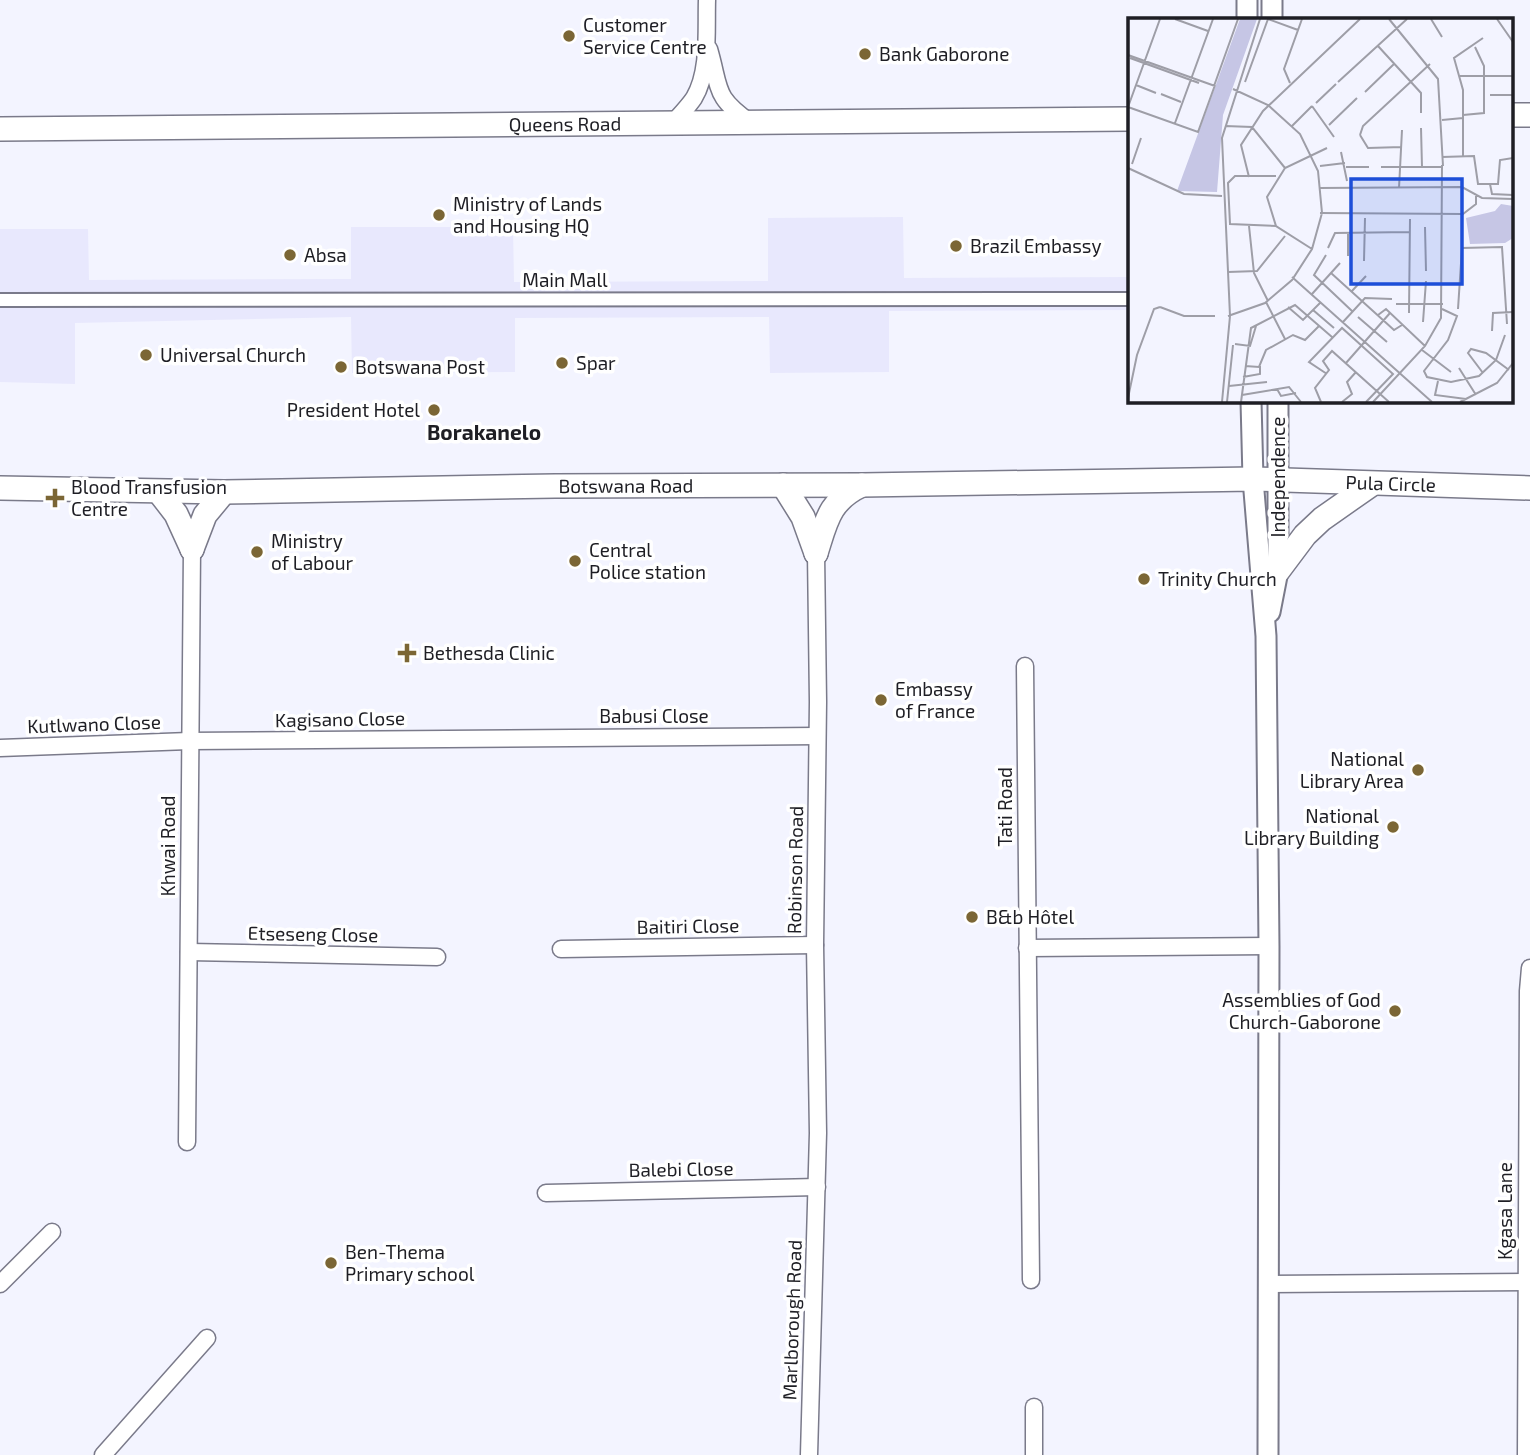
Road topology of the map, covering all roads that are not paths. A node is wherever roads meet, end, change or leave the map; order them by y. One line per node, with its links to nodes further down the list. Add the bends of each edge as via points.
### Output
1 (706, 0): 6 (street)
2 (1247, 0): 4 (street)
3 (1272, 0): 5 (street)
4 (1247, 18)
5 (1272, 18)
6 (706, 40): 10 (street, via 719,90 731,109); 11 (street, via 699,87)
7 (1512, 115): 8 (main road)
8 (1530, 115)
9 (1128, 119): 10 (main road, Queens Road)
10 (751, 123): 11 (main road, Queens Road)
11 (672, 124): 12 (main road, Queens Road)
12 (0, 129)
13 (1128, 299): 14 (street, Main Mall)
14 (0, 300)
15 (1251, 402): 17 (street, Independence)
16 (1278, 402): 18 (street, Independence)
17 (1253, 479): 18 (main road, Pula Circle); 21 (main road, Botswana Road); 29 (street, Independence)
18 (1279, 481): 19 (main road, Pula Circle); 28 (street, Independence)
19 (1372, 484): 23 (main road, Pula Circle); 28 (main road, via 1322,519)
20 (783, 485): 21 (main road, Botswana Road); 25 (main road, Botswana Road); 27 (main road, via 809,528)
21 (862, 485): 27 (main road, via 839,498 831,509)
22 (0, 488): 24 (main road, Botswana Road)
23 (1530, 488)
24 (159, 492): 25 (main road, Botswana Road); 26 (main road, via 176,514)
25 (224, 492): 26 (main road, via 205,515)
26 (192, 549): 33 (street, Khwai Road)
27 (816, 554): 31 (street, Robinson Road)
28 (1278, 570): 29 (street, Independence)
29 (1266, 636): 36 (street)
30 (1025, 666): 37 (street, Tati Road)
31 (817, 736): 32 (street, Babusi Close); 35 (street, Robinson Road)
32 (491, 738): 33 (street, Kagisano Close)
33 (189, 741): 34 (street, Kutlwano Close); 39 (street, Khwai Road)
34 (0, 748)
35 (815, 945): 38 (street, Baitiri Close); 44 (street, Robinson Road)
36 (1269, 946): 37 (street); 50 (street)
37 (1027, 948): 47 (street, Tati Road)
38 (561, 949)
39 (189, 952): 40 (street, Etseseng Close); 42 (street, Khwai Road)
40 (437, 957)
41 (1530, 968): 43 (street, Kgasa Lane)
42 (187, 1142)
43 (1528, 1164): 48 (street, Kgasa Lane)
44 (817, 1187): 45 (street, Balebi Close); 55 (street, Marlborough Road)
45 (547, 1193)
46 (52, 1232): 49 (street)
47 (1031, 1280)
48 (1526, 1282): 50 (street); 52 (street, Kgasa Lane)
49 (0, 1284)
50 (1269, 1284): 57 (street)
51 (207, 1338): 54 (street)
52 (1528, 1382): 58 (street, Kgasa Lane)
53 (1034, 1407): 56 (street)
54 (103, 1455)
55 (809, 1455)
56 (1034, 1455)
57 (1268, 1455)
58 (1526, 1455)

